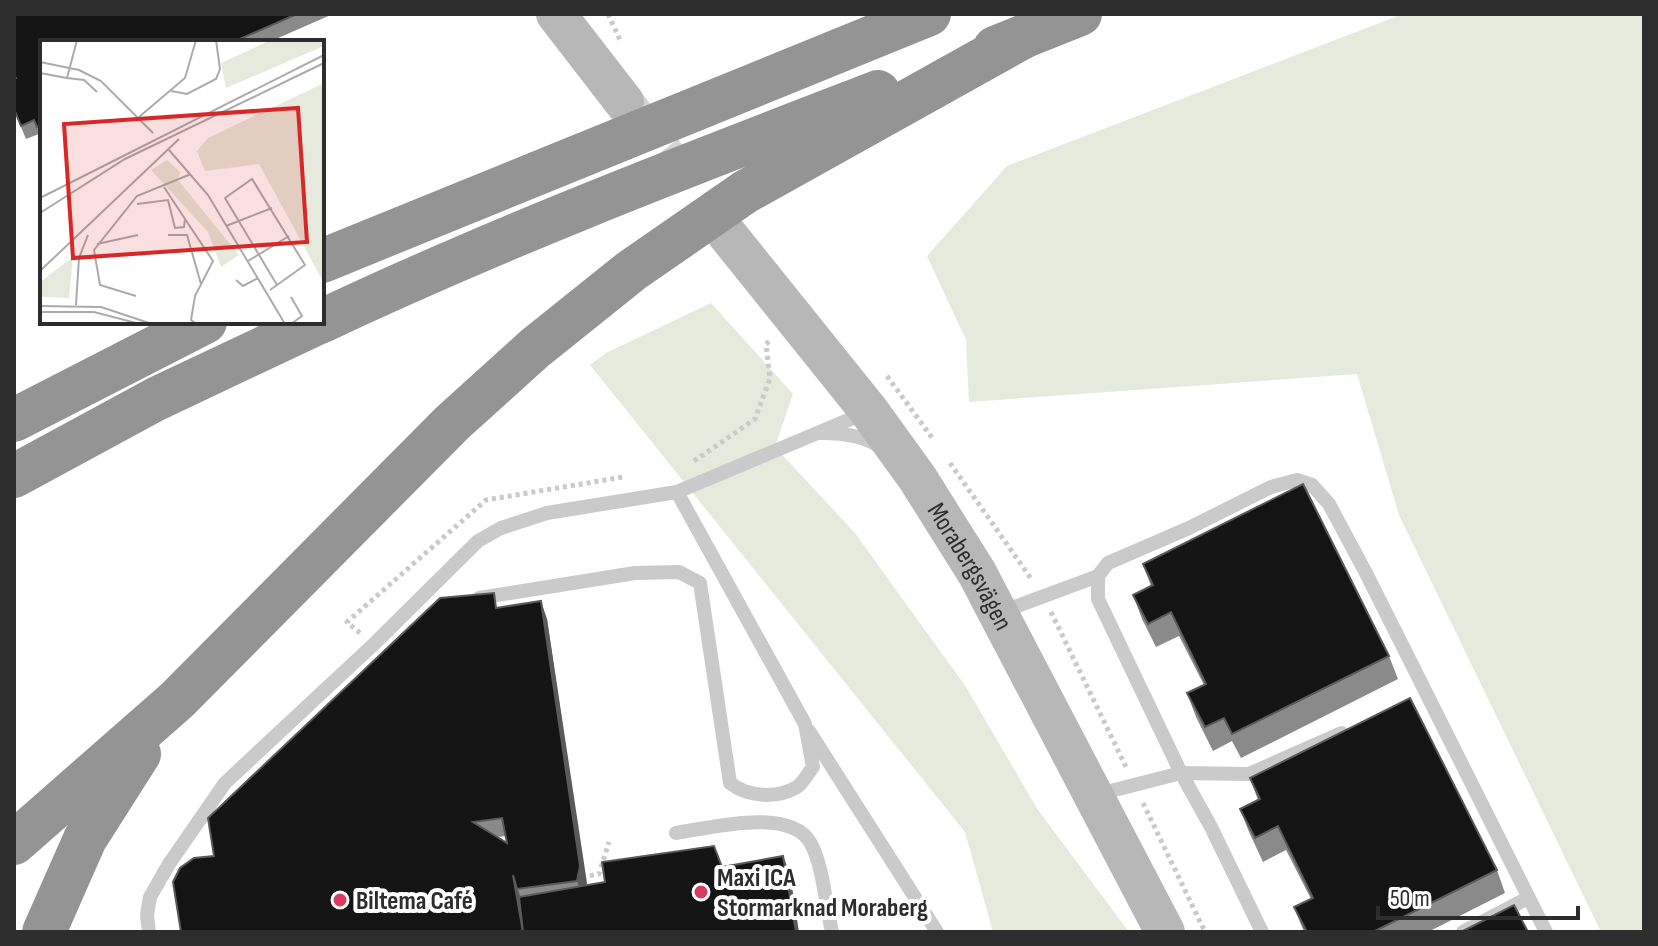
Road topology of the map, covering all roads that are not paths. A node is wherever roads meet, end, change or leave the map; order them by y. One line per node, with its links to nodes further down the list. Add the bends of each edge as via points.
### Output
1 (556, 14): 5 (street)
2 (929, 14): 7 (highway)
3 (1080, 14): 4 (highway)
4 (1023, 37): 8 (highway, via 596,200); 22 (highway, via 745,192 631,271 452,423)
5 (624, 102)
6 (726, 233): 13 (street, Morabergsvägen)
7 (327, 259)
8 (324, 320)
9 (178, 324): 12 (highway)
10 (201, 324): 14 (highway)
11 (315, 324): 16 (highway, via 156,399)
12 (14, 396)
13 (869, 411): 15 (lane); 17 (street, Morabergsvägen)
14 (14, 420)
15 (813, 433): 17 (lane, via 840,433 873,442); 18 (lane)
16 (14, 476)
17 (918, 479): 21 (street, Morabergsvägen)
18 (677, 492): 23 (lane); 31 (lane, via 547,513 478,541 408,621 225,783 150,897)
19 (1098, 576): 21 (lane); 25 (lane, via 1098,599); 29 (lane, via 1108,563 1271,487 1297,480 1312,485 1329,504 1361,563 1419,697)
20 (479, 598): 23 (lane, via 635,573 679,572 700,583 730,783 754,794 799,786 813,767)
21 (998, 613): 26 (street, Morabergsvägen)
22 (177, 700): 28 (highway); 30 (highway, via 85,839)
23 (805, 724): 33 (lane)
24 (1357, 726): 25 (lane, via 1249,774)
25 (1181, 773): 26 (lane); 35 (lane)
26 (1094, 795): 34 (street, Morabergsvägen)
27 (676, 833): 32 (lane, via 766,822 800,831 817,859)
28 (14, 843)
29 (1528, 898): 36 (lane); 37 (lane)
30 (44, 932)
31 (149, 932)
32 (832, 932)
33 (937, 932)
34 (1165, 932)
35 (1262, 932)
36 (1463, 932)
37 (1546, 932)

